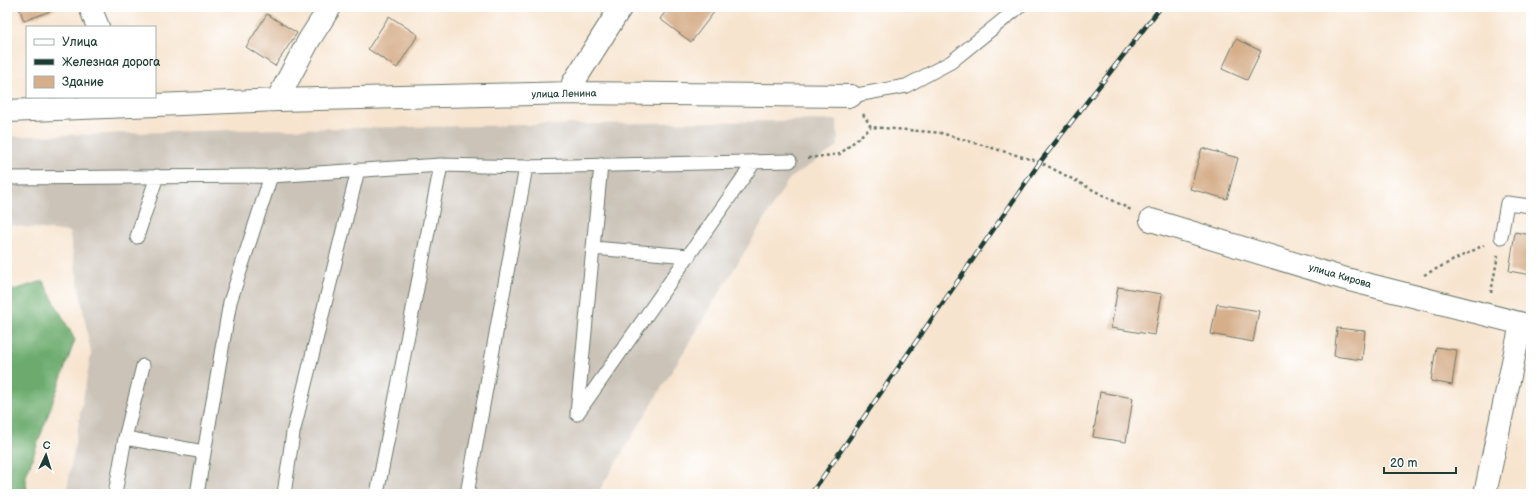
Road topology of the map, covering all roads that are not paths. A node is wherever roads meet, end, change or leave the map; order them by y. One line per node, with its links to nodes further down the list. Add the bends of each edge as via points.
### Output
1 (90, 7): 5 (street)
2 (330, 7): 8 (street)
3 (621, 7): 6 (street, via 573,83)
4 (1019, 7): 7 (lane, via 951,62 906,86)
5 (98, 26)
6 (572, 93): 7 (street, улица Ленина); 8 (street, улица Ленина)
7 (851, 96)
8 (277, 100): 9 (street, улица Ленина)
9 (136, 101): 10 (street, улица Ленина)
10 (7, 111)
11 (756, 161): 12 (lane); 14 (lane); 25 (lane)
12 (790, 161)
13 (441, 165): 15 (lane); 16 (lane); 33 (lane)
14 (601, 165): 15 (lane); 24 (lane)
15 (526, 166): 34 (lane)
16 (358, 170): 18 (lane); 32 (lane, via 293,433)
17 (157, 176): 18 (lane); 19 (lane); 23 (lane)
18 (271, 176): 29 (lane, via 230,302)
19 (7, 178)
20 (1531, 206): 22 (lane, via 1507,203)
21 (1151, 220): 26 (street, улица Кирова, via 1342,278)
22 (1501, 237)
23 (138, 238)
24 (593, 248): 25 (lane); 25 (lane, via 577,414)
25 (689, 256)
26 (1526, 325): 35 (street)
27 (143, 366): 28 (lane)
28 (125, 438): 29 (lane); 30 (lane)
29 (204, 452): 31 (lane)
30 (115, 494)
31 (197, 494)
32 (284, 494)
33 (377, 494)
34 (467, 494)
35 (1485, 494)

